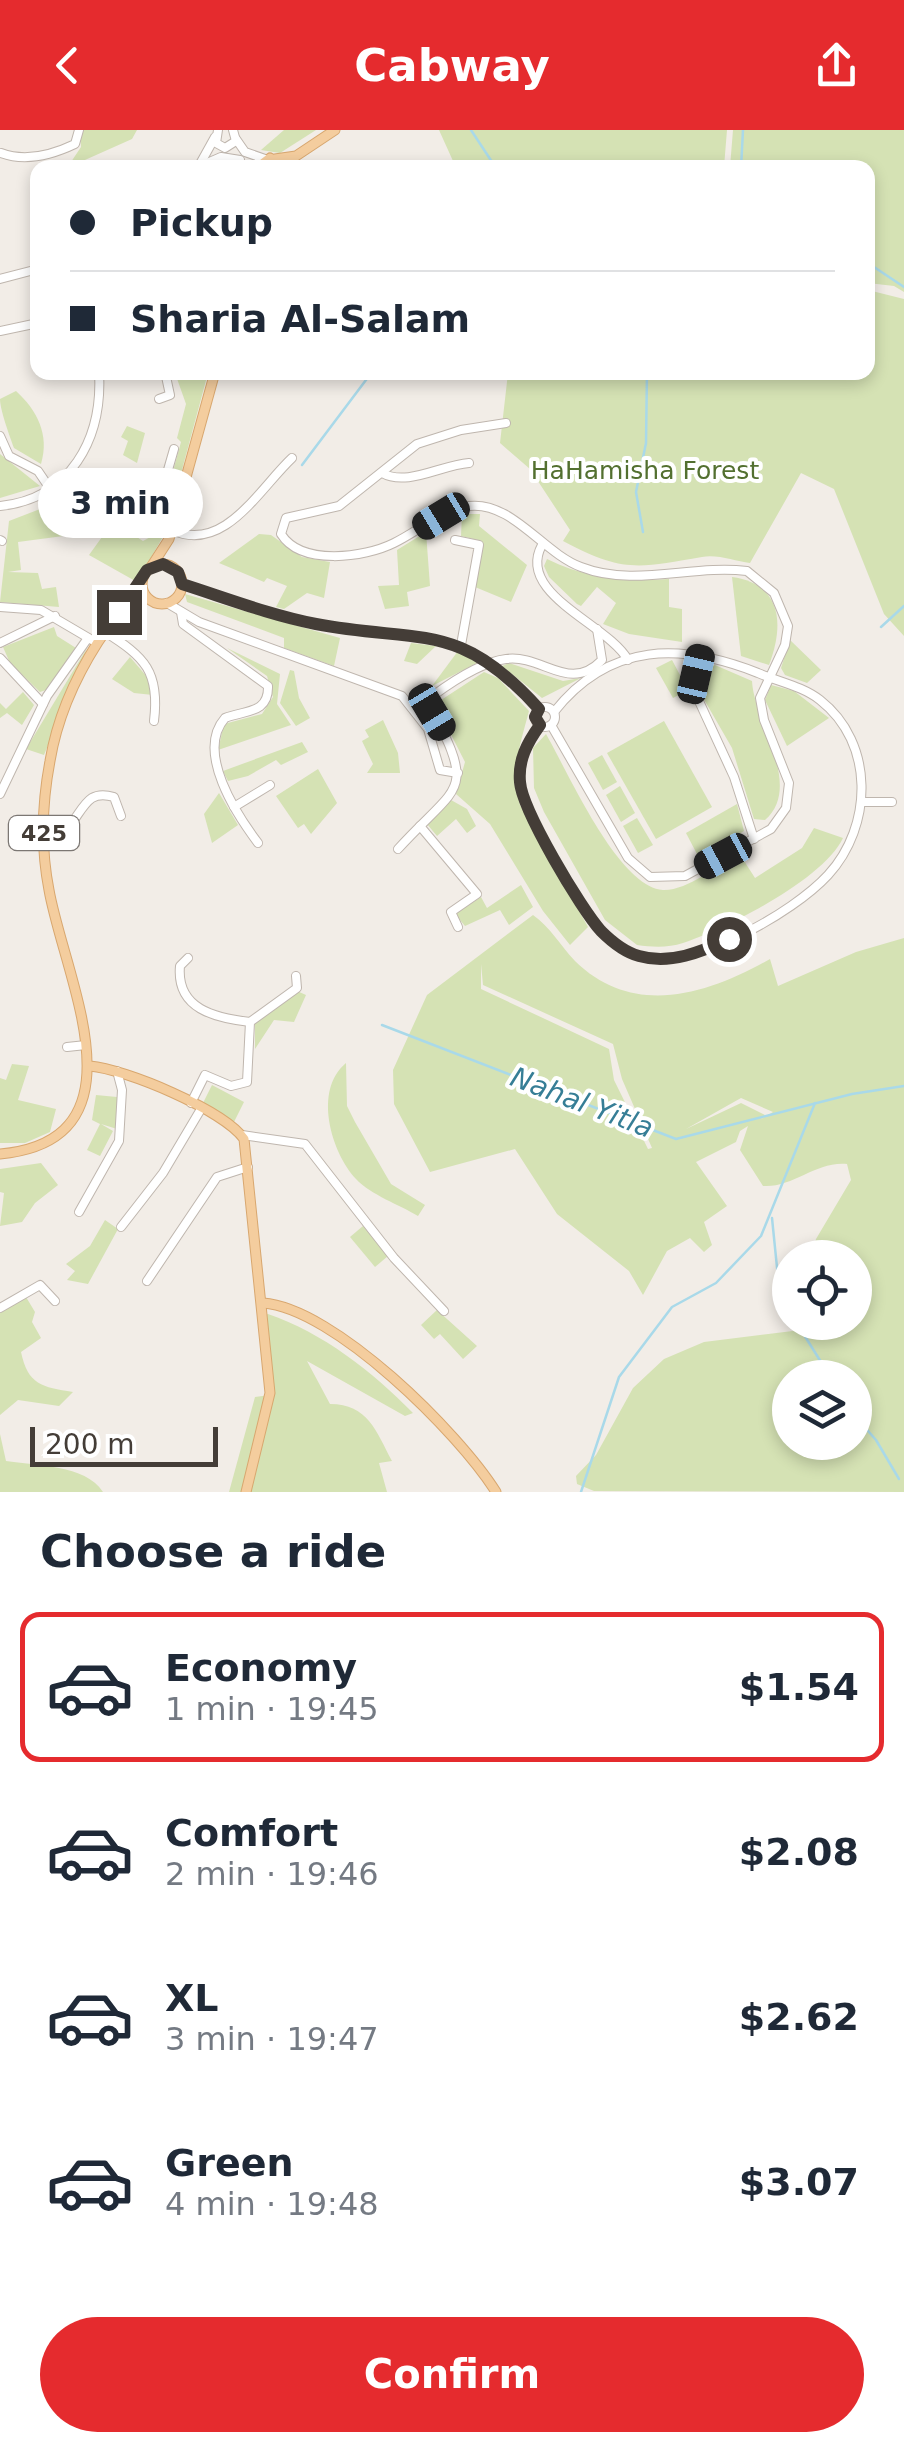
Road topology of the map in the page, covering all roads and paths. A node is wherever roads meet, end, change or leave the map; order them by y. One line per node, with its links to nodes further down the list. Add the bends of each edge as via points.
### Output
1 (79, 130): 6 (street, via 75,144 65,148 24,159)
2 (335, 130): 5 (main road)
3 (235, 133): 4 (street); 7 (street, via 245,152)
4 (218, 137): 8 (street); 9 (street)
5 (302, 152): 7 (main road); 10 (main road)
6 (1, 154)
7 (270, 159)
8 (203, 160)
9 (239, 160)
10 (294, 160)
11 (30, 270): 12 (street)
12 (1, 278)
13 (30, 324): 14 (street)
14 (0, 331)
15 (99, 380): 25 (street, via 86,446)
16 (167, 380): 18 (street, via 170,395)
17 (213, 380): 27 (main road, 425)
18 (158, 399)
19 (506, 423): 24 (street, via 417,444)
20 (0, 436): 25 (street, via 10,456 38,471)
21 (174, 449): 25 (street, via 145,531 90,499 61,501)
22 (292, 458): 27 (street, via 216,531)
23 (469, 462): 24 (street, via 406,479)
24 (382, 473): 29 (street, via 339,506 286,518 280,528 284,540 310,554 379,549 453,510 476,506 506,515)
25 (50, 491): 26 (street)
26 (0, 506)
27 (171, 535): 30 (main road, 425); 31 (main road, 425)
28 (455, 540): 44 (street, via 479,545)
29 (542, 545): 40 (street, via 535,560 540,579); 49 (street, via 603,574 748,571 774,593 788,626)
30 (151, 566): 31 (main road); 32 (main road, 425)
31 (174, 568): 33 (main road, 425)
32 (142, 580): 34 (main road); 37 (main road, 425)
33 (182, 584): 35 (main road); 44 (street, via 316,624 420,634)
34 (150, 600): 35 (main road); 37 (main road, via 136,600)
35 (168, 602): 38 (street)
36 (0, 607): 39 (street)
37 (119, 612): 41 (main road, 425)
38 (180, 612): 56 (street, via 402,696 428,729 440,770); 61 (street, via 183,624 268,686 260,709 218,725 217,763)
39 (55, 616): 42 (street); 43 (street)
40 (597, 630): 47 (street); 48 (street, via 602,660 587,672 560,675 518,659)
41 (105, 632): 42 (main road, 425); 53 (street, via 150,673 157,696)
42 (93, 640): 50 (street); 63 (main road, 425, via 56,736)
43 (0, 643)
44 (461, 645): 48 (street)
45 (701, 654): 47 (street, via 660,652); 49 (street); 65 (street, via 698,699)
46 (0, 658): 50 (street)
47 (628, 660): 52 (street, via 590,680)
48 (490, 662): 51 (street); 56 (street, via 430,702)
49 (768, 677): 59 (street, via 800,688 835,714 857,754); 65 (street, via 762,711 790,792 778,823)
50 (42, 704): 58 (street)
51 (539, 709): 52 (street); 54 (street)
52 (554, 712): 55 (street)
53 (154, 721)
54 (540, 725): 55 (street); 59 (street, via 521,762 524,804 592,921 614,943 648,958 710,948 804,897 846,852)
55 (551, 725): 65 (street, via 628,858 644,874 677,878)
56 (458, 773): 64 (street, via 450,796)
57 (270, 784): 61 (street)
58 (0, 794)
59 (862, 802): 60 (street)
60 (892, 802)
61 (234, 807): 66 (street)
62 (121, 816): 63 (street, via 114,797 100,794 74,820)
63 (44, 825): 72 (main road, 425, via 49,892)
64 (420, 826): 67 (street); 68 (street, via 478,894 450,912)
65 (754, 839)
66 (258, 843)
67 (398, 849)
68 (458, 927)
69 (188, 958): 71 (street, via 178,977 189,1000 209,1015)
70 (296, 976): 71 (street, via 296,988)
71 (250, 1022): 77 (street, via 247,1082 232,1086 205,1075)
72 (86, 1045): 73 (street); 74 (main road, 425)
73 (68, 1047)
74 (90, 1066): 75 (main road); 76 (main road)
75 (117, 1071): 76 (main road); 77 (main road); 81 (street, via 118,1141)
76 (87, 1088): 79 (main road, via 56,1136)
77 (196, 1106): 78 (main road); 82 (street, via 163,1173)
78 (242, 1136): 80 (main road); 87 (street, via 305,1144)
79 (3, 1152)
80 (248, 1167): 83 (street, via 217,1177); 85 (main road)
81 (79, 1212)
82 (121, 1227)
83 (147, 1281)
84 (55, 1301): 86 (street, via 40,1286)
85 (263, 1303): 88 (main road, via 270,1393); 89 (main road, via 296,1312 372,1360)
86 (0, 1308)
87 (444, 1311)
88 (246, 1492)
89 (496, 1492)

